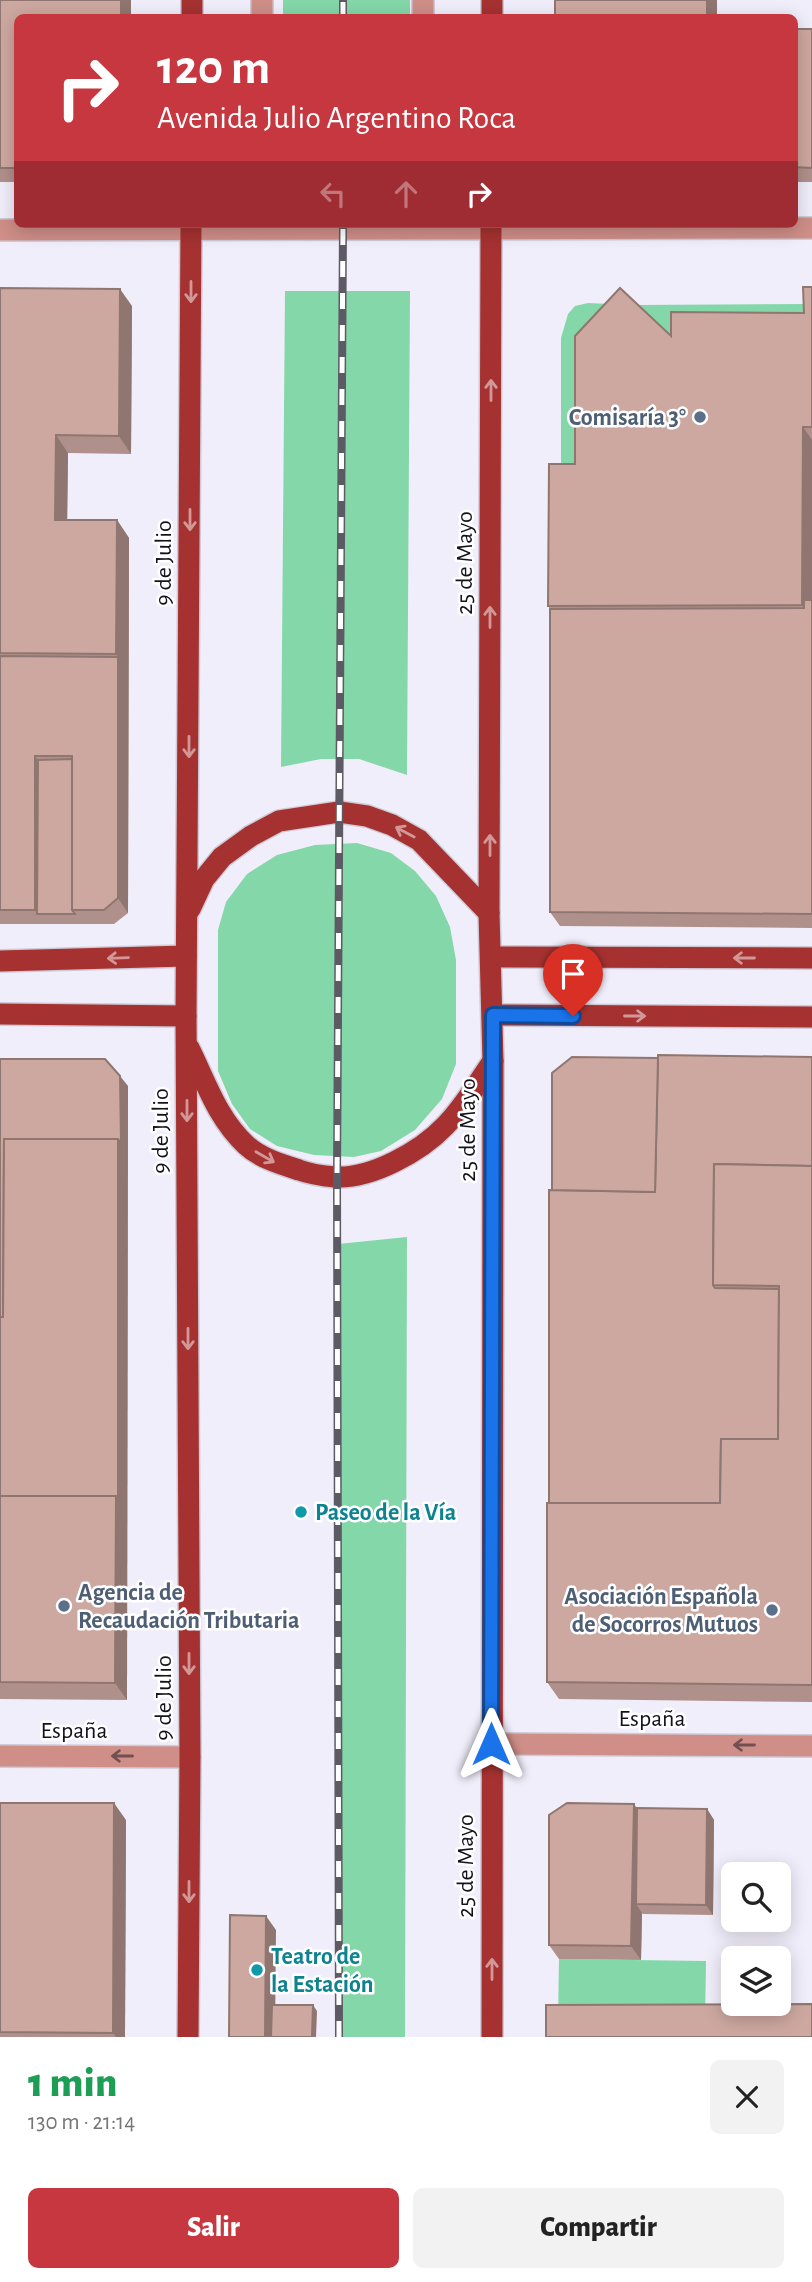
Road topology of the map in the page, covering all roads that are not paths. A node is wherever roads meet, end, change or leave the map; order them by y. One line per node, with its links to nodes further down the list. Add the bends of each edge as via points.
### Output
1 (127, 228): 4 (street)
2 (191, 228): 6 (main road, 9 de Julio, one-way to 6)
3 (491, 228): 5 (main road, 25 de Mayo, one-way to 3)
4 (0, 230)
5 (489, 913): 6 (main road, one-way to 6, via 419,840 367,816 339,812 279,821 251,836 222,857 204,879); 8 (main road, 25 de Mayo)
6 (187, 914): 7 (main road, 9 de Julio)
7 (186, 956): 10 (main road, one-way to 10); 13 (main road, 9 de Julio)
8 (492, 957): 9 (main road, one-way to 8); 12 (main road, 25 de Mayo)
9 (812, 958)
10 (0, 961)
11 (0, 1014): 13 (main road)
12 (493, 1015): 14 (main road, one-way to 14); 16 (main road, 25 de Mayo)
13 (186, 1016): 15 (main road, 9 de Julio)
14 (812, 1017)
15 (186, 1043): 16 (main road, one-way to 16, via 213,1102 247,1146 276,1163 337,1177 363,1173 420,1148 446,1125); 20 (main road, 9 de Julio, one-way to 20)
16 (493, 1061): 17 (main road, 25 de Mayo)
17 (491, 1744): 18 (street, España, one-way to 17); 22 (main road, 25 de Mayo, one-way to 17)
18 (812, 1745)
19 (0, 1756): 20 (street, España, one-way to 19)
20 (190, 1757): 21 (main road, 9 de Julio, one-way to 21)
21 (188, 2037)
22 (492, 2037)

